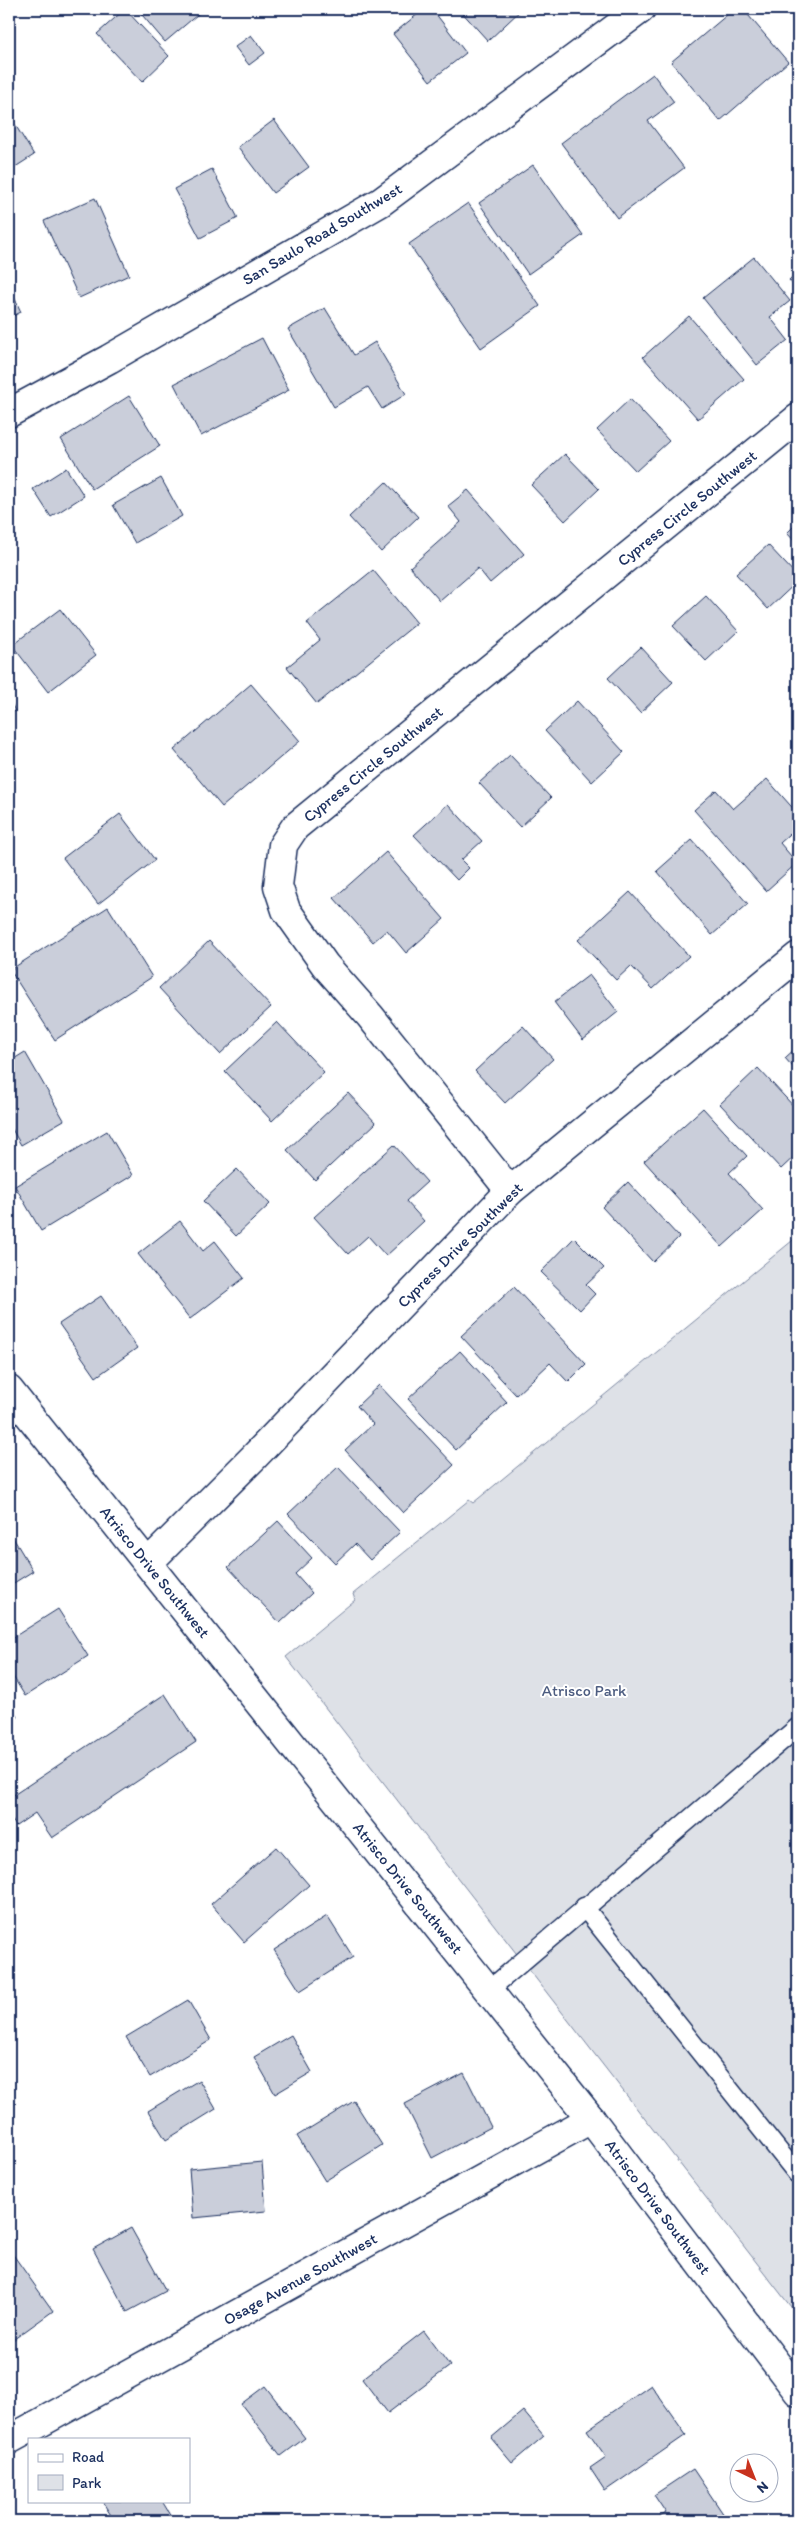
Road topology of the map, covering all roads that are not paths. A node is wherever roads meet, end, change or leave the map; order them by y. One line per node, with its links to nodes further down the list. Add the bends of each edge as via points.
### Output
1 (641, 9): 2 (street, San Saulo Road Southwest, via 381,202)
2 (9, 413)
3 (798, 418): 5 (street, Cypress Circle Southwest, via 295,827 283,845 278,886 286,910 325,964)
4 (798, 956): 5 (street, Cypress Drive Southwest)
5 (510, 1191): 7 (street, Cypress Drive Southwest)
6 (9, 1390): 7 (street, Atrisco Drive Southwest)
7 (148, 1563): 10 (street, Atrisco Drive Southwest)
8 (798, 1727): 9 (lane)
9 (584, 1907): 10 (lane); 12 (lane)
10 (488, 1990): 11 (street, Atrisco Drive Southwest)
11 (592, 2119): 13 (street, Atrisco Drive Southwest); 14 (street, Osage Avenue Southwest)
12 (798, 2175)
13 (798, 2392)
14 (9, 2440)

